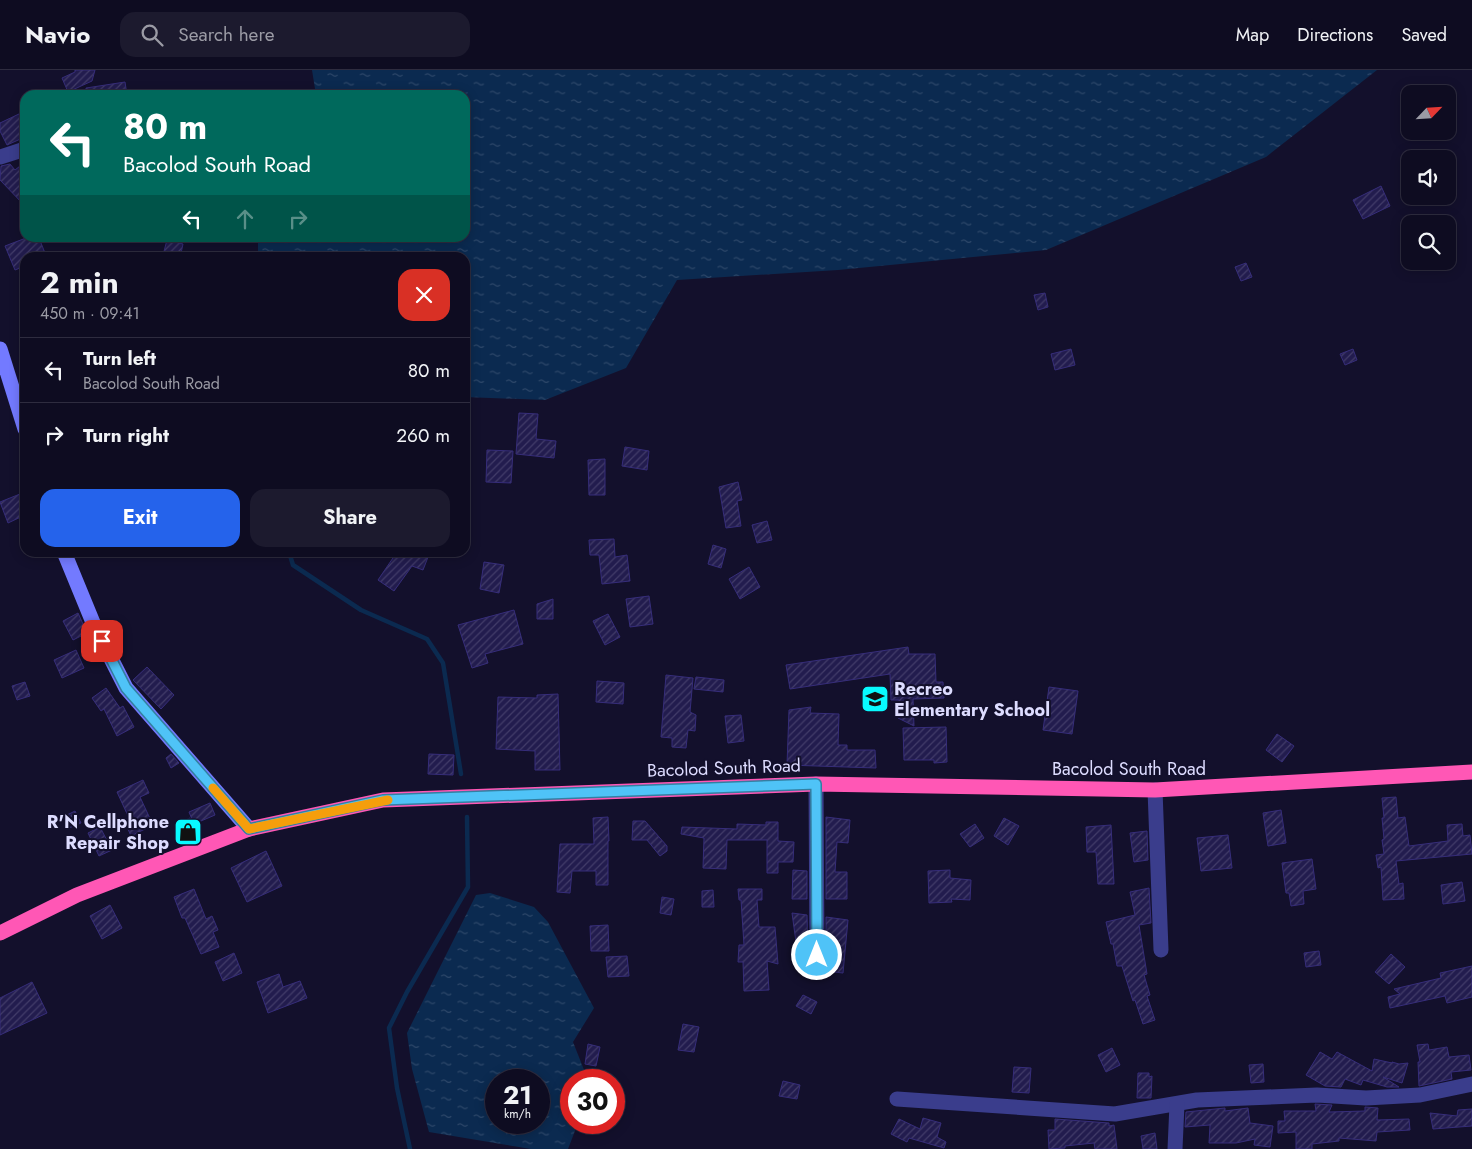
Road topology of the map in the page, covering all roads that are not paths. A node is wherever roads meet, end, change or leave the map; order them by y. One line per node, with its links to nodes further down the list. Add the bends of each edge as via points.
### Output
1 (20, 151): 2 (street)
2 (0, 157)
3 (0, 349): 4 (street)
4 (20, 413)
5 (66, 557): 9 (street, via 94,625 126,688)
6 (1472, 772): 8 (highway, Bacolod South Road)
7 (816, 784): 8 (highway, Bacolod South Road); 9 (highway, Bacolod South Road, via 383,800); 12 (street)
8 (1155, 790): 11 (street)
9 (249, 829): 10 (highway, Bacolod South Road, via 77,895)
10 (0, 933)
11 (1161, 950)
12 (817, 955)
13 (1472, 1084): 15 (street, via 1420,1095 1366,1098 1317,1095 1197,1100)
14 (897, 1099): 15 (street, via 1115,1114)
15 (1177, 1104): 16 (street)
16 (1175, 1149)

